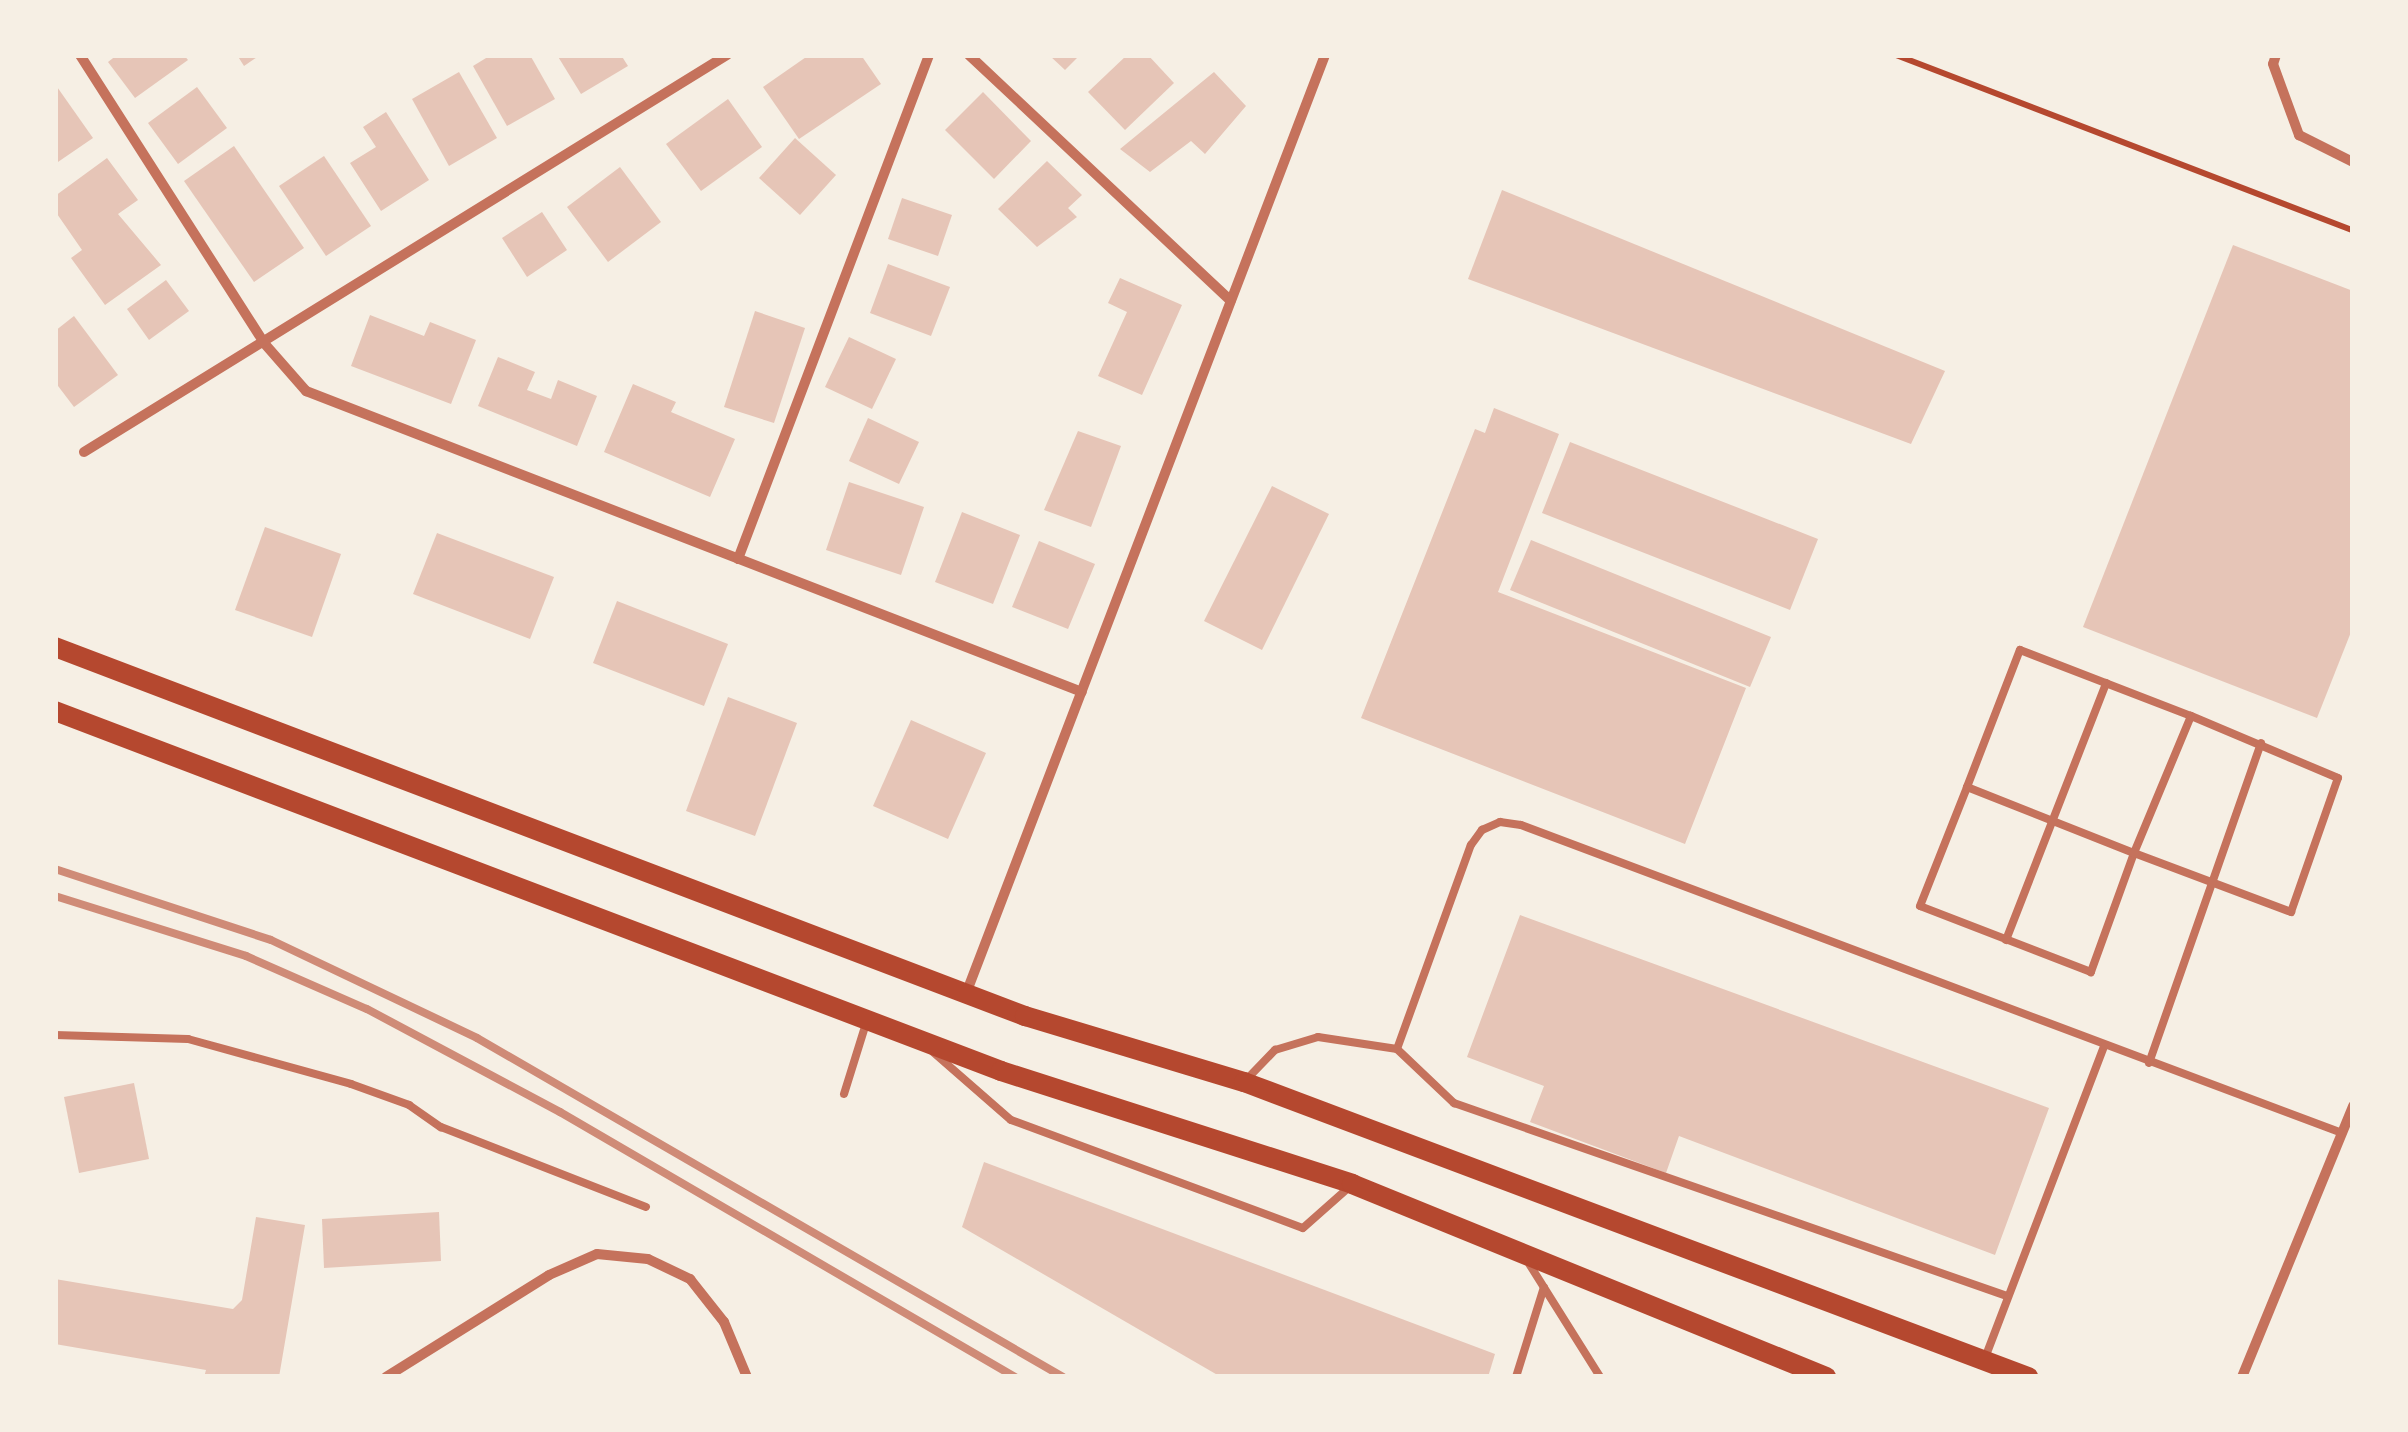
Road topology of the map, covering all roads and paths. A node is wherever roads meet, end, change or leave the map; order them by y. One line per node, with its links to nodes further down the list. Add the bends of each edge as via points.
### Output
1 (80, 55): 11 (street)
2 (727, 55): 11 (street)
3 (928, 55): 13 (street)
4 (970, 55): 10 (street)
5 (1324, 55): 10 (street)
6 (1896, 55): 9 (path)
7 (2276, 55): 8 (street, via 2273,64 2299,134)
8 (2353, 162)
9 (2353, 230)
10 (1231, 301): 16 (street)
11 (264, 343): 12 (street); 13 (street, via 306,391)
12 (84, 452)
13 (738, 559): 16 (street)
14 (55, 646): 25 (main road)
15 (2106, 683): 18 (lane); 20 (lane, via 2020,650); 21 (lane)
16 (1082, 692): 25 (street)
17 (55, 711): 26 (main road)
18 (2191, 716): 19 (lane); 22 (lane)
19 (2262, 742): 23 (lane); 23 (lane, via 2338,778 2291,912)
20 (1967, 787): 21 (lane); 24 (lane, via 1920,906)
21 (2052, 820): 22 (lane); 24 (lane)
22 (2134, 853): 23 (lane); 24 (lane, via 2091,972)
23 (2212, 884): 31 (lane)
24 (2006, 940)
25 (967, 991): 32 (main road, via 1025,1016)
26 (867, 1020): 28 (main road); 33 (lane)
27 (55, 1035): 37 (lane, via 188,1039 351,1084)
28 (923, 1042): 36 (main road); 36 (lane, via 1011,1120 1303,1228)
29 (2104, 1046): 30 (lane, via 1521,824 1500,822 1470,846); 31 (lane); 40 (lane)
30 (1397, 1049): 32 (lane, via 1318,1036 1274,1050); 40 (lane, via 1454,1103)
31 (2150, 1063): 35 (lane)
32 (1244, 1082): 41 (main road)
33 (844, 1094)
34 (2353, 1106): 35 (street)
35 (2342, 1133): 48 (street)
36 (1352, 1184): 38 (main road)
37 (646, 1208)
38 (1523, 1254): 39 (lane); 46 (main road)
39 (1544, 1286): 44 (lane); 45 (lane)
40 (2007, 1296): 41 (lane)
41 (1985, 1358): 47 (main road)
42 (386, 1377): 43 (street, via 549,1275 597,1254 648,1259 690,1279 724,1322)
43 (747, 1377)
44 (1516, 1377)
45 (1600, 1377)
46 (1826, 1377)
47 (2028, 1377)
48 (2242, 1377)

